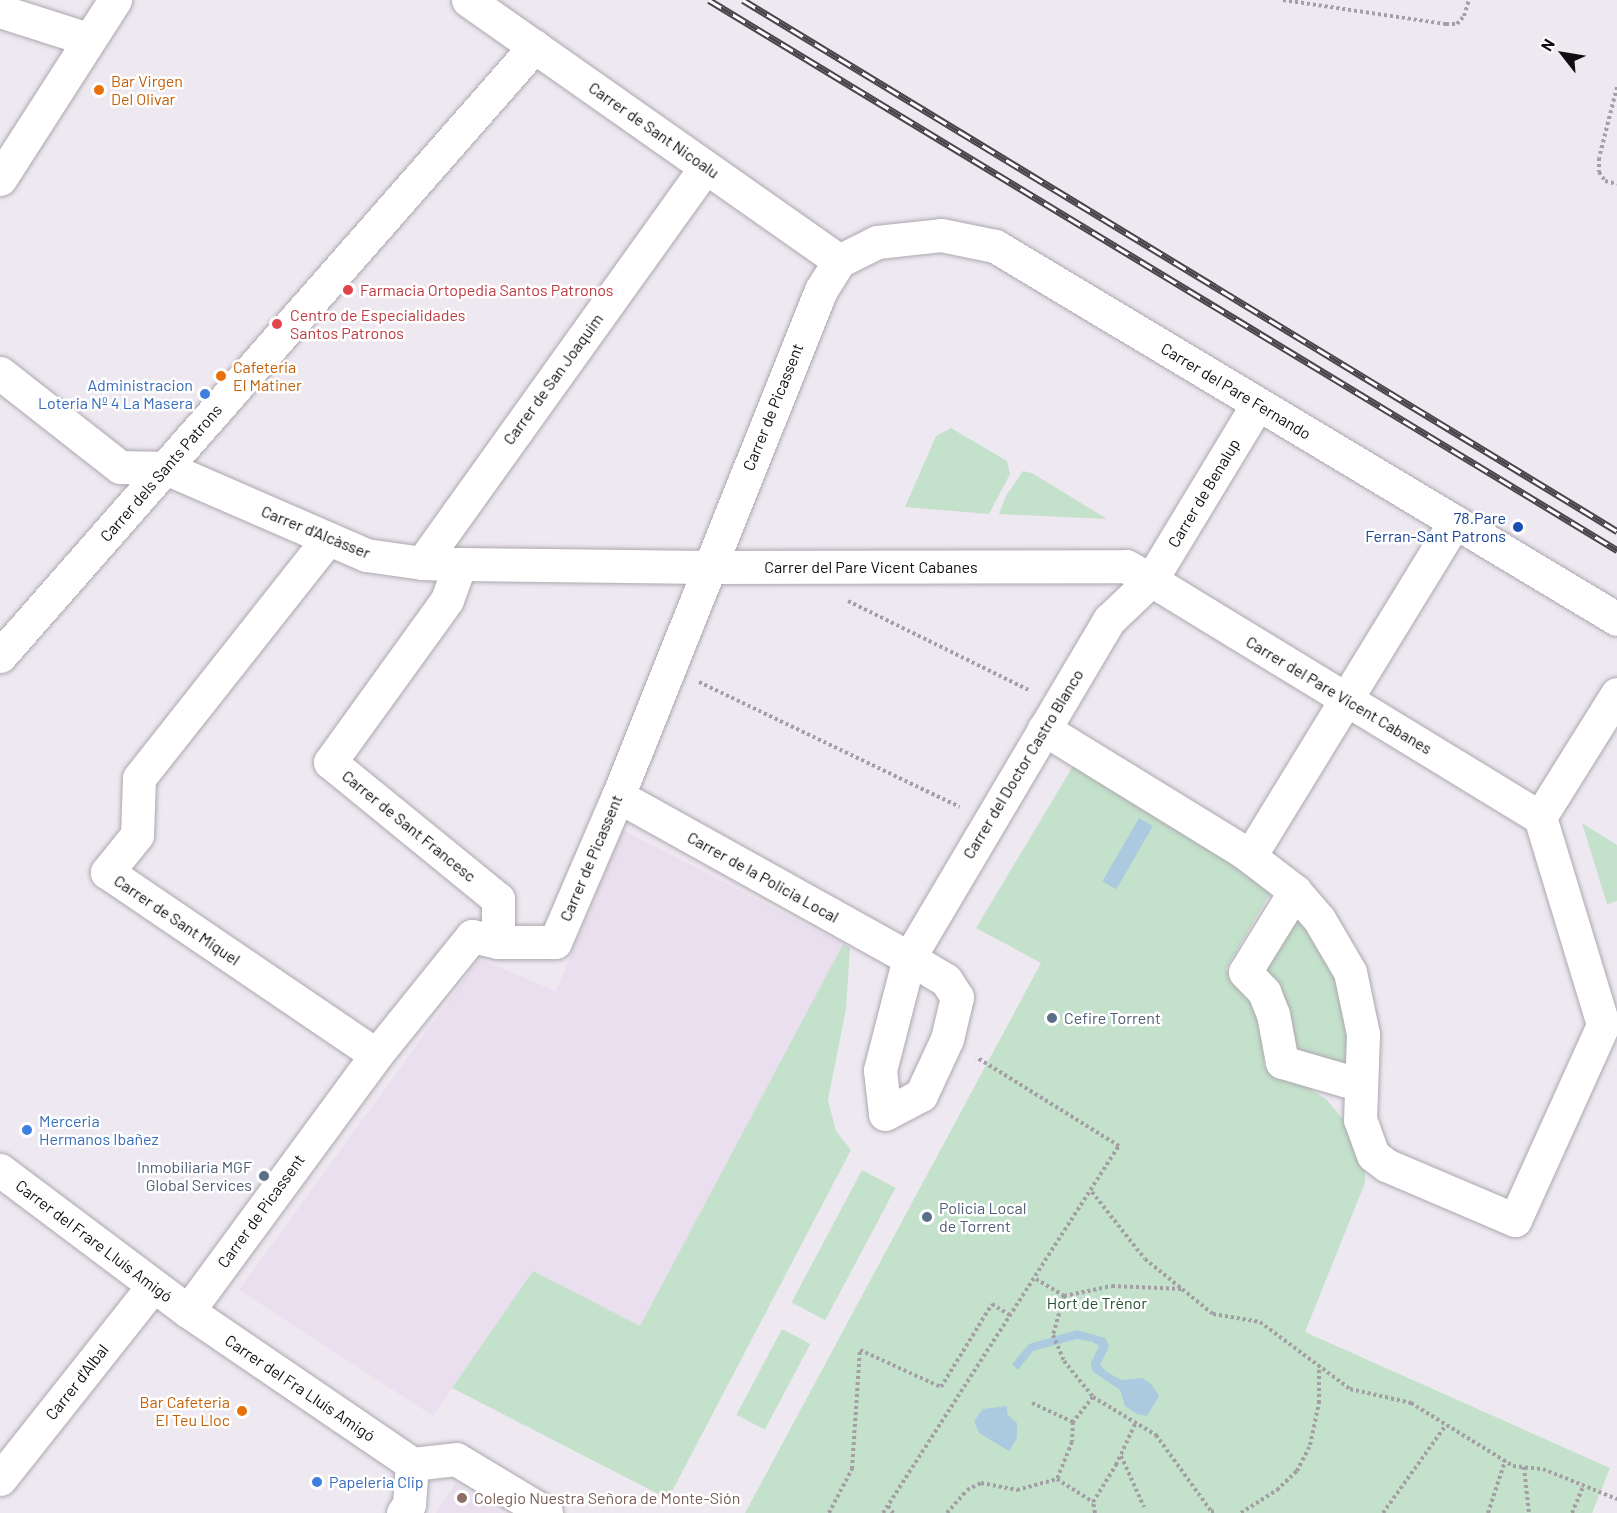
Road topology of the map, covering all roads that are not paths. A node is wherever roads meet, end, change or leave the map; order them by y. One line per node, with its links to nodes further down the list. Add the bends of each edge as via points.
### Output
1 (115, 0): 4 (street)
2 (468, 0): 5 (street, Carrer de Sant Nicoalu)
3 (0, 11): 4 (street)
4 (88, 39): 7 (street)
5 (534, 46): 6 (street, Carrer de Sant Nicoalu); 11 (street, Carrer dels Sants Patrons)
6 (706, 167): 8 (street, Carrer de Sant Nicoalu); 14 (street, Carrer de San Joaquim)
7 (0, 179)
8 (839, 261): 10 (street, Carrer del Pare Fernando, via 877,242 941,235 995,246); 16 (street, Carrer de Picassent, via 821,290)
9 (0, 373): 11 (street, Carrer d'Alcàsser, via 120,467)
10 (1257, 405): 12 (street, Carrer del Pare Fernando); 17 (street, Carrer de Benalup)
11 (166, 468): 13 (street, Carrer d'Alcàsser); 19 (street, Carrer dels Sants Patrons)
12 (1455, 522): 18 (street, Carrer del Pare Fernando); 21 (street)
13 (327, 540): 14 (street, Carrer d'Alcàsser, via 366,555); 30 (street, Carrer de Sant Miquel, via 140,778 137,835 107,872)
14 (422, 563): 15 (street, Carrer d'Alcàsser)
15 (460, 564): 16 (street, Carrer d'Alcàsser); 27 (street, Carrer de Sant Francesc, via 447,600 330,762 498,899)
16 (708, 567): 17 (street, Carrer del Pare Vicent Cabanes, via 1126,566); 23 (street, Carrer de Picassent)
17 (1151, 580): 21 (street, Carrer del Pare Vicent Cabanes); 22 (street, Carrer del Doctor Castro Blanco, via 1109,620)
18 (1617, 619)
19 (0, 656)
20 (1617, 694): 24 (street)
21 (1346, 699): 24 (street, Carrer del Pare Vicent Cabanes); 25 (street)
22 (1051, 716): 25 (street); 28 (street, Carrer del Doctor Castro Blanco)
23 (618, 796): 27 (street, Carrer de Picassent, via 555,942); 28 (street, Carrer de la Policia Local)
24 (1540, 817): 29 (street)
25 (1250, 856): 26 (street)
26 (1295, 891): 31 (street, via 1319,919 1350,972 1364,1034); 31 (street, via 1245,972 1264,992 1273,1014 1282,1062)
27 (498, 942): 30 (street, Carrer de Picassent, via 472,936)
28 (909, 958): 28 (street, Carrer de la Policia Local, via 880,1070 885,1114 921,1095 947,1039 957,997 946,980)
29 (1610, 1028): 31 (street, via 1515,1220 1386,1165 1373,1155 1360,1120)
30 (376, 1055): 34 (street, Carrer de Picassent)
31 (1361, 1085)
32 (0, 1170): 33 (street, Carrer del Frare Lluís Amigó)
33 (153, 1286): 34 (street, Carrer del Frare Lluís Amigó); 36 (street, Carrer d'Albal)
34 (188, 1311): 35 (street, Carrer del Fra Lluís Amigó)
35 (412, 1464): 37 (street, via 409,1504); 38 (street, via 456,1459)
36 (0, 1479)
37 (403, 1513)
38 (546, 1513)

